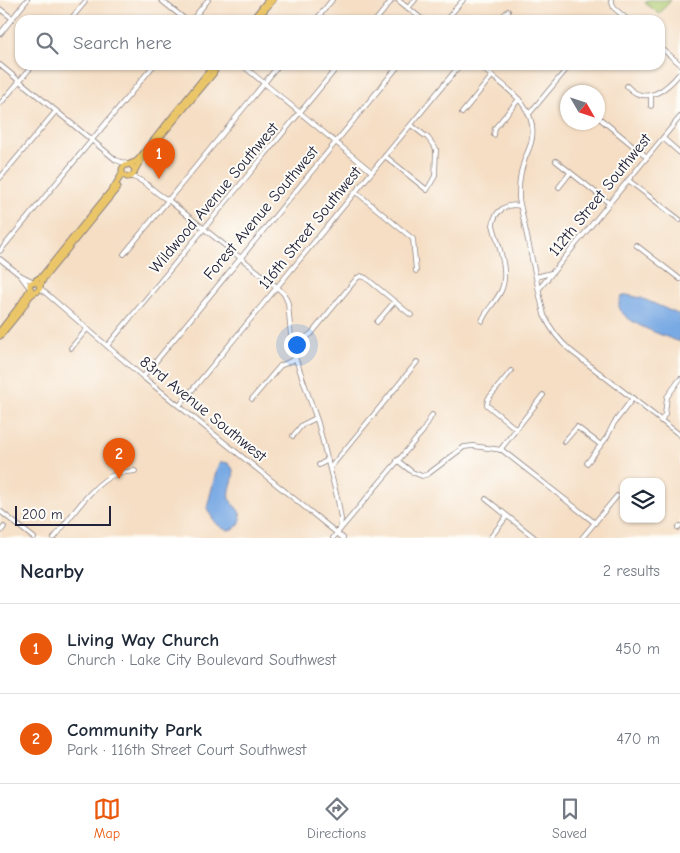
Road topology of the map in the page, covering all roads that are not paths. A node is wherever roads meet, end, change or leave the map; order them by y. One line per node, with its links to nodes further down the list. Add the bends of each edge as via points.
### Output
1 (27, 0): 27 (street)
2 (161, 0): 17 (street)
3 (208, 0): 18 (street)
4 (268, 0): 19 (main road)
5 (273, 0): 20 (main road)
6 (332, 0): 21 (street)
7 (392, 0): 22 (street)
8 (398, 0): 13 (street)
9 (415, 0): 13 (street)
10 (463, 0): 24 (street)
11 (611, 0): 26 (street)
12 (85, 2): 16 (street)
13 (408, 8): 23 (street)
14 (0, 9): 27 (street)
15 (508, 11): 25 (street)
16 (74, 15)
17 (180, 15)
18 (196, 15)
19 (256, 15)
20 (260, 15)
21 (320, 15)
22 (380, 15)
23 (417, 15)
24 (450, 15)
25 (505, 15)
26 (622, 15)
27 (12, 18): 28 (street)
28 (1, 31)
29 (665, 51): 30 (street)
30 (680, 64)
31 (0, 65): 45 (street)
32 (28, 70): 45 (street)
33 (150, 70): 61 (street)
34 (212, 70): 68 (main road, via 137,161)
35 (214, 70): 69 (main road)
36 (248, 70): 46 (street)
37 (275, 70): 46 (street)
38 (336, 70): 53 (street, Wildwood Avenue Southwest)
39 (395, 70): 62 (street, Forest Avenue Southwest)
40 (456, 70): 58 (street, 116th Street Southwest)
41 (484, 70): 44 (street)
42 (566, 70): 55 (street)
43 (680, 73): 48 (street, via 664,90)
44 (492, 76): 49 (street); 54 (street)
45 (19, 81): 50 (street); 52 (street)
46 (264, 84): 53 (street); 79 (street)
47 (628, 86): 48 (street, via 634,92)
48 (651, 95): 51 (street)
49 (520, 99): 55 (street); 59 (street, via 495,128)
50 (0, 104)
51 (651, 106)
52 (56, 111): 61 (street); 74 (street)
53 (300, 113): 62 (street); 83 (street, Wildwood Avenue Southwest)
54 (462, 113)
55 (529, 114): 81 (street, via 532,134 520,178)
56 (680, 117): 60 (street, 112th Street Southwest)
57 (605, 123): 65 (street)
58 (411, 125): 64 (street, 116th Street Southwest); 64 (street, via 436,149 435,176 426,190)
59 (494, 135)
60 (663, 138): 63 (street); 65 (street, 112th Street Southwest)
61 (92, 140): 66 (street); 85 (street)
62 (336, 142): 71 (street); 87 (street, Forest Avenue Southwest)
63 (680, 153)
64 (385, 156): 71 (street, 116th Street Southwest)
65 (647, 157): 76 (street, 112th Street Southwest)
66 (116, 160): 68 (street); 70 (street)
67 (556, 161): 72 (street)
68 (129, 164): 69 (main road); 70 (main road)
69 (135, 171): 73 (main road); 75 (street)
70 (122, 172): 73 (main road); 94 (main road, via 114,187)
71 (372, 172): 78 (street, 116th Street Southwest)
72 (570, 173): 77 (street); 80 (street)
73 (130, 177): 75 (street); 98 (main road, via 122,181 44,278)
74 (0, 178)
75 (138, 178): 79 (street)
76 (628, 180): 80 (street, 112th Street Southwest); 82 (street)
77 (559, 187)
78 (356, 192): 89 (street, via 414,239); 95 (street, 116th Street Southwest)
79 (168, 200): 83 (street); 86 (street)
80 (609, 204): 90 (street, 112th Street Southwest)
81 (520, 206): 92 (street); 101 (street, via 505,207 494,219 504,281 500,294)
82 (680, 220)
83 (204, 230): 87 (street); 107 (street, Wildwood Avenue Southwest)
84 (636, 245): 93 (street)
85 (0, 252)
86 (124, 254)
87 (240, 258): 95 (street); 112 (street, Forest Avenue Southwest)
88 (1, 260): 91 (street)
89 (416, 271)
90 (553, 272): 92 (street); 97 (street, 112th Street Southwest)
91 (20, 275): 94 (street); 96 (street)
92 (536, 277): 97 (street)
93 (680, 279)
94 (34, 282): 96 (main road); 98 (main road)
95 (277, 287): 106 (street, via 286,297); 117 (street, 116th Street Southwest)
96 (29, 288): 98 (main road); 104 (main road)
97 (539, 289): 115 (street, via 544,315 558,339)
98 (38, 290): 103 (street, 83rd Avenue Southwest); 105 (main road)
99 (395, 301): 100 (street); 102 (street); 106 (street, via 361,276 312,334)
100 (411, 315)
101 (482, 321)
102 (378, 322)
103 (87, 329): 107 (street, 83rd Avenue Southwest); 108 (street)
104 (0, 331)
105 (0, 336)
106 (292, 342): 109 (street)
107 (107, 346): 112 (street, 83rd Avenue Southwest)
108 (71, 348)
109 (296, 359): 116 (street, via 280,366); 119 (street)
110 (417, 362): 131 (street)
111 (511, 371): 121 (street, via 487,404)
112 (143, 377): 117 (street, 83rd Avenue Southwest)
113 (680, 379): 120 (street, via 667,396)
114 (543, 395): 121 (street)
115 (633, 398): 120 (street); 125 (street)
116 (252, 399)
117 (179, 406): 139 (street, 83rd Avenue Southwest)
118 (432, 415): 127 (street, via 423,431)
119 (316, 418): 123 (street, via 302,425); 128 (street)
120 (661, 421): 122 (street)
121 (516, 429): 126 (street)
122 (680, 435)
123 (293, 436)
124 (564, 442): 125 (street, via 578,427)
125 (601, 445): 129 (street)
126 (500, 450): 127 (street, via 462,447 422,476); 137 (street)
127 (397, 460): 139 (street)
128 (328, 461): 130 (street); 131 (street)
129 (587, 463)
130 (319, 465)
131 (330, 468): 139 (street, via 341,513)
132 (135, 471): 142 (street, via 104,480)
133 (617, 496): 137 (street)
134 (486, 499): 136 (street)
135 (0, 511): 141 (street)
136 (507, 516): 145 (street); 146 (street)
137 (594, 523): 147 (street)
138 (4, 527): 140 (street)
139 (338, 531): 143 (street); 144 (street, 83rd Avenue Southwest)
140 (0, 532)
141 (34, 538)
142 (54, 538)
143 (333, 538)
144 (343, 538)
145 (490, 538)
146 (535, 538)
147 (582, 538)

